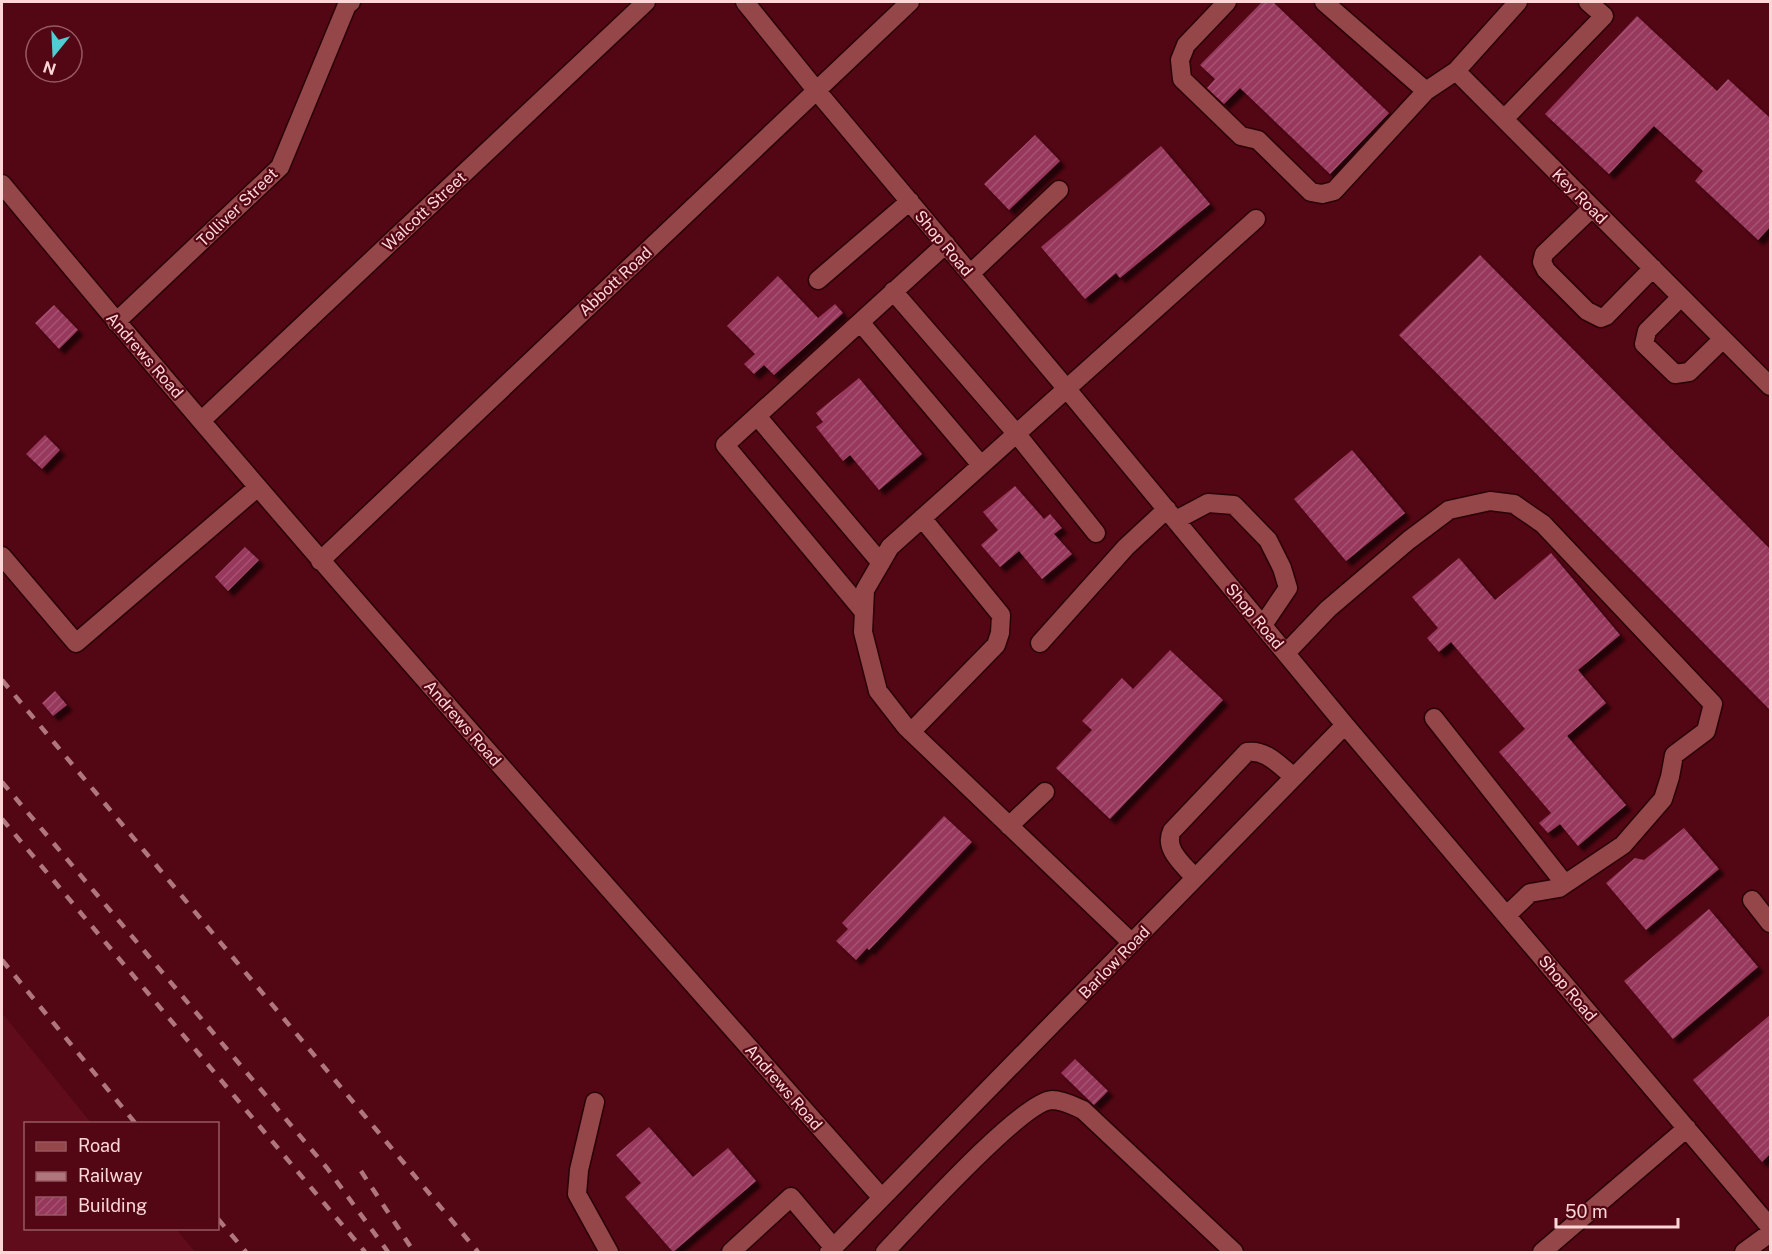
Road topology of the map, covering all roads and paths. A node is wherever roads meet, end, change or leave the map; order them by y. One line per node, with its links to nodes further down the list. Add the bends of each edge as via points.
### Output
1 (351, 2): 24 (street, Tolliver Street, via 280,167)
2 (646, 2): 30 (street, Walcott Street)
3 (745, 2): 10 (street, Shop Road)
4 (910, 2): 10 (street, Abbott Road)
5 (1227, 2): 11 (street, via 1186,45 1180,60 1182,79 1241,136 1258,140 1311,192 1334,191)
6 (1324, 2): 11 (street)
7 (1518, 2): 9 (street)
8 (1588, 2): 12 (street, via 1604,16)
9 (1456, 71): 11 (street); 12 (street, Key Road)
10 (816, 90): 15 (street, Shop Road); 38 (street, Abbott Road)
11 (1426, 91)
12 (1504, 119): 16 (street, Key Road)
13 (2, 184): 24 (street, Andrews Road)
14 (1059, 190): 20 (street)
15 (910, 201): 18 (street, Shop Road); 21 (street)
16 (1592, 208): 19 (street, Key Road); 19 (street, via 1544,254 1542,262 1554,279 1587,311 1601,318)
17 (1256, 219): 28 (street)
18 (945, 244): 20 (street, Shop Road); 22 (street)
19 (1653, 268): 23 (street, Key Road)
20 (970, 274): 28 (street, Shop Road)
21 (818, 280)
22 (893, 291): 25 (street); 31 (street)
23 (1682, 297): 26 (street, Key Road); 26 (street, via 1647,331 1644,344 1675,374 1689,372)
24 (116, 322): 30 (street, Andrews Road)
25 (860, 322): 29 (street); 32 (street)
26 (1723, 339): 27 (street, Key Road)
27 (1770, 386)
28 (1066, 387): 31 (street); 34 (street, Shop Road)
29 (757, 416): 39 (street); 40 (street, via 724,445)
30 (202, 420): 33 (street, Andrews Road)
31 (1016, 433): 32 (street); 36 (street)
32 (981, 465): 35 (street)
33 (258, 487): 37 (street, via 76,643); 38 (street, Andrews Road)
34 (1171, 514): 41 (street, Shop Road); 41 (street, via 1208,503 1234,505 1268,540 1288,588); 42 (street, via 1126,547)
35 (922, 518): 39 (street, via 890,547); 46 (street, via 1001,615 996,645)
36 (1095, 533)
37 (2, 556)
38 (320, 561): 58 (street, Andrews Road)
39 (881, 562): 40 (street, via 865,590)
40 (864, 612): 46 (street, via 863,632 878,691)
41 (1263, 625): 43 (street, Shop Road)
42 (1040, 643)
43 (1286, 653): 45 (street, Shop Road); 51 (street, via 1328,609 1449,510 1490,501 1514,504 1543,524 1713,704 1706,731 1674,755 1663,799 1623,845)
44 (1434, 718): 51 (street)
45 (1345, 725): 47 (street, Barlow Road); 53 (street, Shop Road)
46 (911, 732): 49 (street)
47 (1294, 777): 50 (street, Barlow Road); 50 (street, via 1264,753 1247,752 1168,838 1170,848)
48 (1045, 792): 49 (street)
49 (1009, 826): 55 (street)
50 (1195, 878): 55 (street, Barlow Road)
51 (1565, 884): 53 (street, via 1530,894)
52 (1752, 900): 54 (street)
53 (1507, 915): 57 (street, Shop Road)
54 (1770, 923)
55 (1132, 943): 58 (street, Barlow Road)
56 (595, 1102): 61 (street, via 577,1194)
57 (1687, 1128): 59 (street, Shop Road); 65 (street)
58 (882, 1198): 60 (street)
59 (1769, 1224): 66 (street)
60 (832, 1250): 62 (street, via 791,1197)
61 (609, 1252)
62 (731, 1252)
63 (885, 1252): 64 (street, via 1010,1125 1051,1100 1083,1110)
64 (1234, 1252)
65 (1542, 1252)
66 (1744, 1252)

